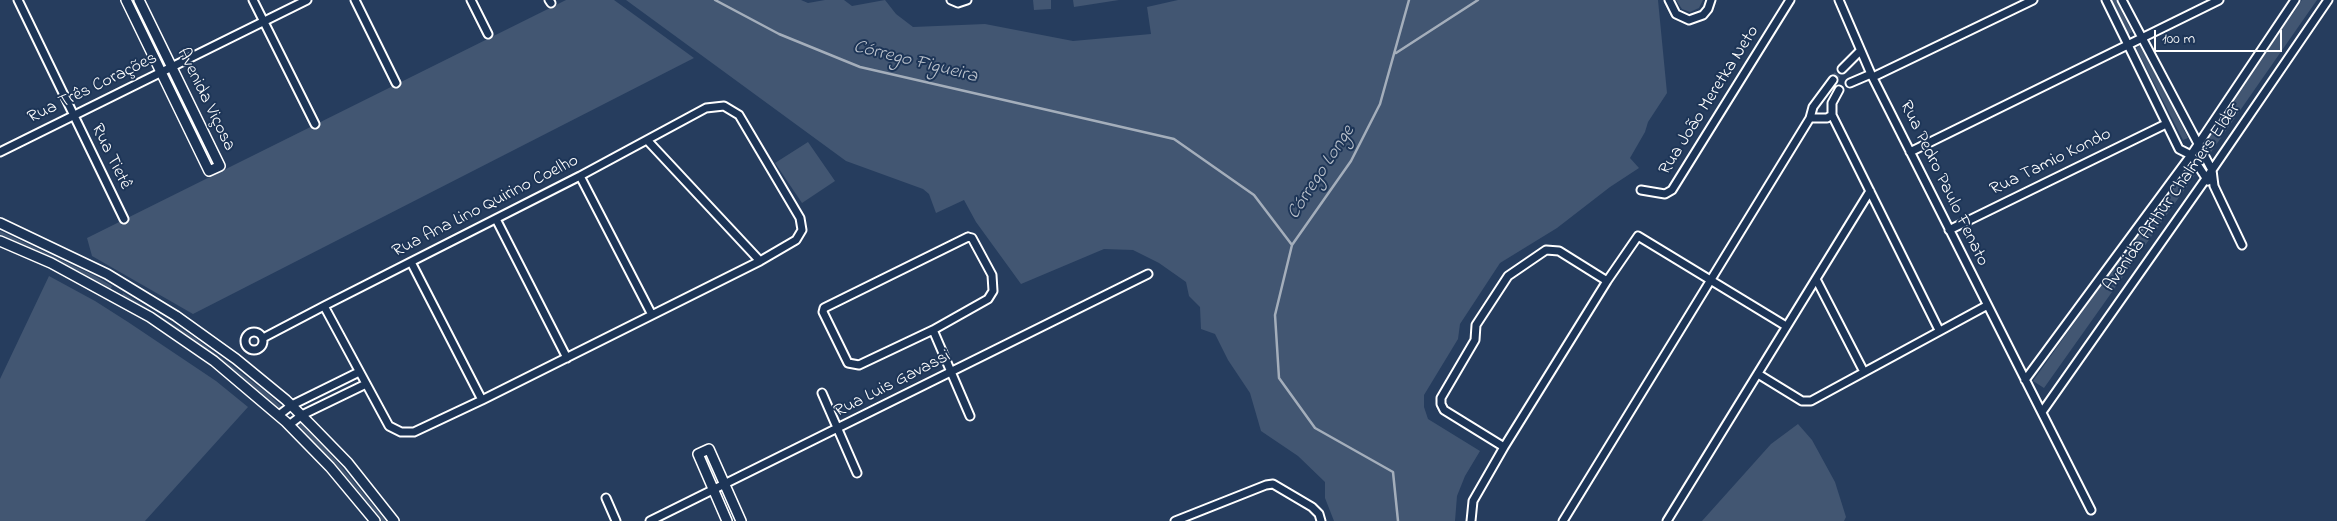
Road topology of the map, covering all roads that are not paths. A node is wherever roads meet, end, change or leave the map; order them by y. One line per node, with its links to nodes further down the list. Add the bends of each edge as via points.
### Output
1 (18, 0): 33 (street, Rua Tietê)
2 (126, 0): 27 (street, Avenida Viçosa)
3 (139, 0): 25 (street, Avenida Viçosa)
4 (253, 0): 20 (street)
5 (307, 0): 20 (street, Rua Três Corações)
6 (355, 0): 30 (street)
7 (471, 0): 21 (street)
8 (951, 0): 9 (street, via 958,4)
9 (967, 0)
10 (1669, 0): 11 (street, via 1676,14 1689,20 1703,15)
11 (1711, 0)
12 (1790, 0): 47 (street, Rua João Meretka Neto, via 1672,190 1665,194)
13 (2032, 0): 28 (street)
14 (2106, 0): 23 (street)
15 (2122, 0): 22 (street)
16 (2219, 0): 22 (street)
17 (2296, 0): 39 (street, Avenida Arthur Chalmers Elder)
18 (2328, 0): 43 (street, Avenida Arthur Chalmers Elder)
19 (1841, 1): 24 (street, Rua Pedro Paulo Fenato)
20 (264, 21): 25 (street, Rua Três Corações); 36 (street)
21 (488, 34)
22 (2141, 38): 23 (street); 39 (street)
23 (2128, 44): 37 (street); 41 (street)
24 (1860, 50): 26 (street); 28 (street, Rua Pedro Paulo Fenato)
25 (171, 68): 27 (street, Rua Três Corações); 27 (street, Avenida Viçosa, via 220,166 209,171)
26 (1842, 69)
27 (161, 73): 33 (street, Rua Três Corações)
28 (1872, 75): 31 (street); 41 (street, Rua Pedro Paulo Fenato)
29 (1833, 80): 32 (street)
30 (396, 83)
31 (1850, 83)
32 (1827, 86): 34 (street, via 1837,92); 35 (street, via 1813,107)
33 (74, 115): 40 (street, Rua Três Corações); 49 (street, Rua Tietê)
34 (1832, 115): 35 (street); 48 (street)
35 (1810, 118): 59 (street)
36 (315, 124)
37 (2166, 124): 42 (street, via 2179,149); 52 (street, Rua Tamio Kondo)
38 (647, 140): 44 (street, Rua Ana Lino Quirino Coelho); 55 (street); 55 (street, Rua Ana Lino Quirino Coelho, via 706,108 724,106 739,115 800,218 802,230 796,240)
39 (2198, 145): 42 (street, Avenida Arthur Chalmers Elder); 43 (street)
40 (0, 152)
41 (1910, 152): 52 (street, Rua Pedro Paulo Fenato)
42 (2191, 155): 45 (street); 75 (street, Avenida Arthur Chalmers Elder)
43 (2212, 170): 45 (street, Avenida Arthur Chalmers Elder); 46 (street)
44 (580, 176): 50 (street, Rua Ana Lino Quirino Coelho); 65 (street)
45 (2205, 178): 46 (street); 80 (street, Avenida Arthur Chalmers Elder)
46 (2214, 186): 54 (street)
47 (1641, 190)
48 (1870, 192): 58 (street); 68 (street)
49 (124, 219)
50 (496, 219): 56 (street, Rua Ana Lino Quirino Coelho); 70 (street)
51 (0, 223): 61 (street)
52 (1949, 230): 64 (street, Rua Pedro Paulo Fenato)
53 (0, 241): 62 (street, via 51,263)
54 (2242, 245)
55 (760, 261): 65 (street)
56 (412, 262): 63 (street, Rua Ana Lino Quirino Coelho); 78 (street)
57 (1148, 274): 72 (street, Rua Luis Gavassi)
58 (1816, 278): 66 (street); 73 (street)
59 (1712, 280): 60 (street, via 1638,236); 66 (street); 101 (street)
60 (1607, 281): 86 (street); 86 (street, via 1559,250 1546,250 1508,276 1476,325 1475,340 1441,398 1441,404 1444,410)
61 (121, 282): 62 (street); 79 (street, via 202,334)
62 (112, 296): 81 (street, via 179,336)
63 (324, 306): 69 (street, Rua Ana Lino Quirino Coelho); 71 (street)
64 (1986, 306): 68 (street); 75 (street, Rua Pedro Paulo Fenato)
65 (652, 315): 70 (street)
66 (1786, 326): 74 (street)
67 (933, 330): 67 (street, via 982,304 993,291 992,275 972,238 962,238 824,308 823,312 848,363 854,366); 72 (street)
68 (1938, 330): 73 (street)
69 (262, 338)
70 (568, 358): 78 (street)
71 (359, 372): 76 (street); 79 (street)
72 (951, 372): 83 (street); 85 (street, Rua Luis Gavassi)
73 (1864, 372): 74 (street, via 1811,401 1802,401)
74 (1758, 374): 102 (street)
75 (2025, 380): 80 (street, Rua Pedro Paulo Fenato)
76 (366, 384): 78 (street, via 389,426 401,432 414,432); 82 (street)
77 (822, 393): 85 (street)
78 (482, 400)
79 (292, 405): 81 (street); 82 (street)
80 (2042, 412): 91 (street, Rua Pedro Paulo Fenato)
81 (279, 415): 84 (street)
82 (302, 415): 84 (street); 93 (street, via 348,463)
83 (970, 416)
84 (289, 425): 92 (street, via 330,466)
85 (838, 429): 87 (street); 88 (street, Rua Luis Gavassi)
86 (1504, 447): 100 (street, via 1473,501)
87 (857, 473)
88 (725, 484): 89 (street, Rua Luis Gavassi); 89 (street, via 710,448 698,454); 97 (street)
89 (714, 490): 95 (street, Rua Luis Gavassi); 96 (street)
90 (606, 498): 94 (street)
91 (2091, 510)
92 (375, 521)
93 (394, 521)
94 (616, 521)
95 (650, 521)
96 (727, 521)
97 (741, 521)
98 (1175, 521): 99 (street, via 1273,484 1312,507)
99 (1321, 521)
100 (1471, 521)
101 (1563, 521)
102 (1667, 521)

